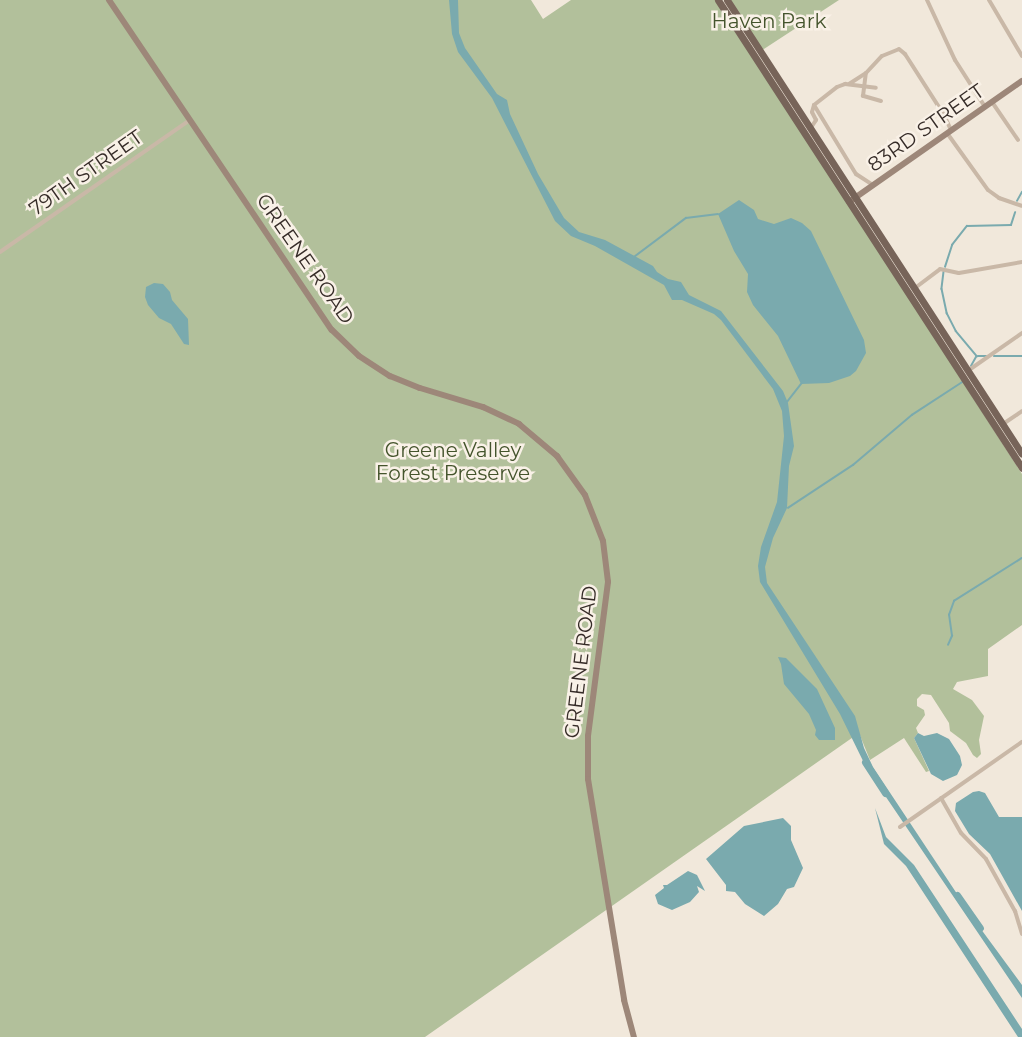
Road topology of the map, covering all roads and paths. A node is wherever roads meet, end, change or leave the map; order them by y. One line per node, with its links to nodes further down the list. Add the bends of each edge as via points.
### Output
1 (109, 0): 16 (street, GREENE ROAD)
2 (718, 0): 21 (main road)
3 (727, 0): 17 (main road)
4 (927, 0): 15 (street, via 955,60)
5 (988, 0): 6 (street)
6 (1022, 56)
7 (866, 73): 9 (street); 10 (street); 18 (street, via 882,56 894,49 902,51 943,112)
8 (1022, 81): 13 (street, 83RD STREET)
9 (849, 84): 10 (street); 14 (street, via 837,87)
10 (864, 87): 11 (street); 12 (street, via 862,96)
11 (876, 88)
12 (881, 101)
13 (992, 102): 15 (street, 83RD STREET); 19 (street)
14 (814, 105): 17 (street, via 816,120); 20 (street, via 856,174)
15 (985, 107): 18 (street, 83RD STREET)
16 (190, 120): 23 (street, 79TH STREET); 36 (street, GREENE ROAD, via 318,314 345,344 397,379 483,406 519,424 557,456 590,504 603,541 608,589 588,736 588,779 624,1000)
17 (810, 129): 21 (main road)
18 (949, 132): 20 (street, 83RD STREET); 22 (street, via 988,190)
19 (1018, 140)
20 (873, 185): 21 (street, 83RD STREET)
21 (851, 200): 25 (main road); 29 (main road)
22 (1022, 206)
23 (0, 252)
24 (1022, 261): 25 (street, via 958,273 940,269)
25 (914, 288): 27 (main road)
26 (1022, 333): 27 (street)
27 (968, 371): 29 (main road)
28 (1022, 411): 29 (street)
29 (1001, 426): 30 (main road); 31 (main road)
30 (1022, 454)
31 (1022, 468)
32 (1022, 742): 33 (street)
33 (941, 798): 34 (street); 35 (street, via 961,833 986,859 1015,910)
34 (900, 827)
35 (1022, 934)
36 (634, 1037)

